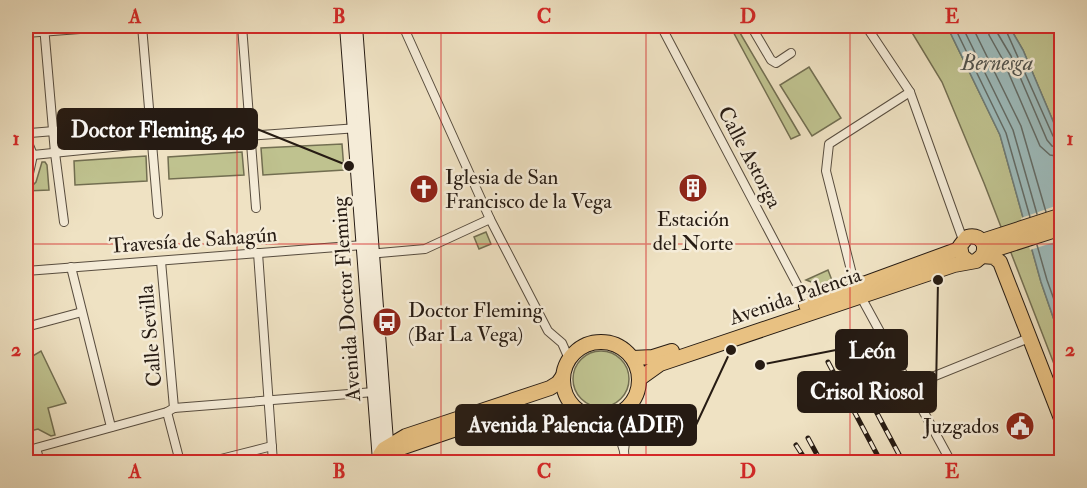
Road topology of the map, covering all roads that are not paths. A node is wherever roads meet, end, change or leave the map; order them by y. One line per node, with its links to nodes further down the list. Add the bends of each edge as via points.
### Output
1 (120, 26): 10 (street)
2 (142, 26): 15 (street)
3 (242, 26): 14 (street)
4 (346, 26): 16 (main road, Avenida Doctor Fleming)
5 (356, 26): 16 (main road, Avenida Doctor Fleming)
6 (403, 26): 27 (street)
7 (661, 26): 40 (street, Calle Astorga)
8 (751, 26): 12 (street, via 771,60 776,63)
9 (866, 26): 13 (street)
10 (44, 29): 11 (street); 17 (street)
11 (26, 33)
12 (791, 53)
13 (910, 92): 31 (street); 39 (street, via 829,144 826,171)
14 (249, 115): 15 (street); 18 (street)
15 (150, 123): 17 (street); 20 (street)
16 (359, 128): 18 (street); 33 (main road, Avenida Doctor Fleming)
17 (53, 131): 19 (street); 21 (street)
18 (250, 137): 20 (street); 24 (street)
19 (26, 138): 22 (street)
20 (152, 144): 21 (street); 25 (street)
21 (55, 153): 22 (street); 28 (street)
22 (33, 155): 23 (street)
23 (26, 180)
24 (256, 208)
25 (158, 214)
26 (1062, 215): 30 (main road, Avenida Palencia)
27 (490, 219): 33 (street, Travesía de Sahagún, via 425,249); 45 (street, via 548,330 562,343)
28 (64, 222)
29 (1062, 228): 30 (main road, Avenida Palencia)
30 (1014, 240): 32 (main road, Avenida Palencia); 36 (main road)
31 (964, 250): 32 (main road, Avenida Palencia, via 976,261); 32 (main road, Avenida Palencia, via 971,236); 39 (main road, Avenida Palencia)
32 (983, 250): 36 (main road)
33 (367, 251): 34 (street, Travesía de Sahagún); 49 (main road, Avenida Doctor Fleming); 57 (main road, Avenida Doctor Fleming)
34 (258, 253): 35 (street, Travesía de Sahagún); 51 (street)
35 (161, 261): 37 (street, Travesía de Sahagún); 53 (street, Calle Sevilla)
36 (1000, 262): 43 (main road)
37 (71, 267): 38 (street, Travesía de Sahagún); 41 (street)
38 (26, 271)
39 (858, 291): 40 (main road, Avenida Palencia); 48 (street)
40 (810, 308): 44 (main road, Avenida Palencia, via 653,357); 47 (main road, Avenida Palencia, via 660,364)
41 (82, 312): 42 (street); 56 (street)
42 (26, 327)
43 (1029, 338): 48 (street); 55 (main road)
44 (633, 358): 45 (main road, via 619,346 598,342 578,350); 47 (main road)
45 (569, 359): 46 (main road)
46 (563, 376): 50 (main road); 58 (main road, via 550,388)
47 (639, 379): 52 (main road, via 634,400)
48 (909, 386): 68 (street)
49 (374, 392): 51 (street); 66 (main road, Avenida Doctor Fleming)
50 (568, 399): 54 (main road, via 584,413); 66 (main road, via 550,397 401,448)
51 (268, 401): 53 (street); 59 (street)
52 (627, 408): 54 (main road); 61 (street)
53 (170, 410): 56 (street); 63 (street, Calle Sevilla)
54 (605, 417): 61 (street, via 617,428)
55 (1062, 421)
56 (111, 427): 62 (street, via 36,448)
57 (386, 427): 58 (main road); 60 (main road, Avenida Doctor Fleming)
58 (406, 436): 60 (main road)
59 (272, 446): 64 (street); 65 (street)
60 (387, 447): 66 (main road, via 381,453)
61 (624, 452): 67 (street)
62 (40, 462)
63 (180, 462)
64 (209, 462)
65 (273, 462)
66 (384, 462)
67 (625, 462)
68 (951, 462)

